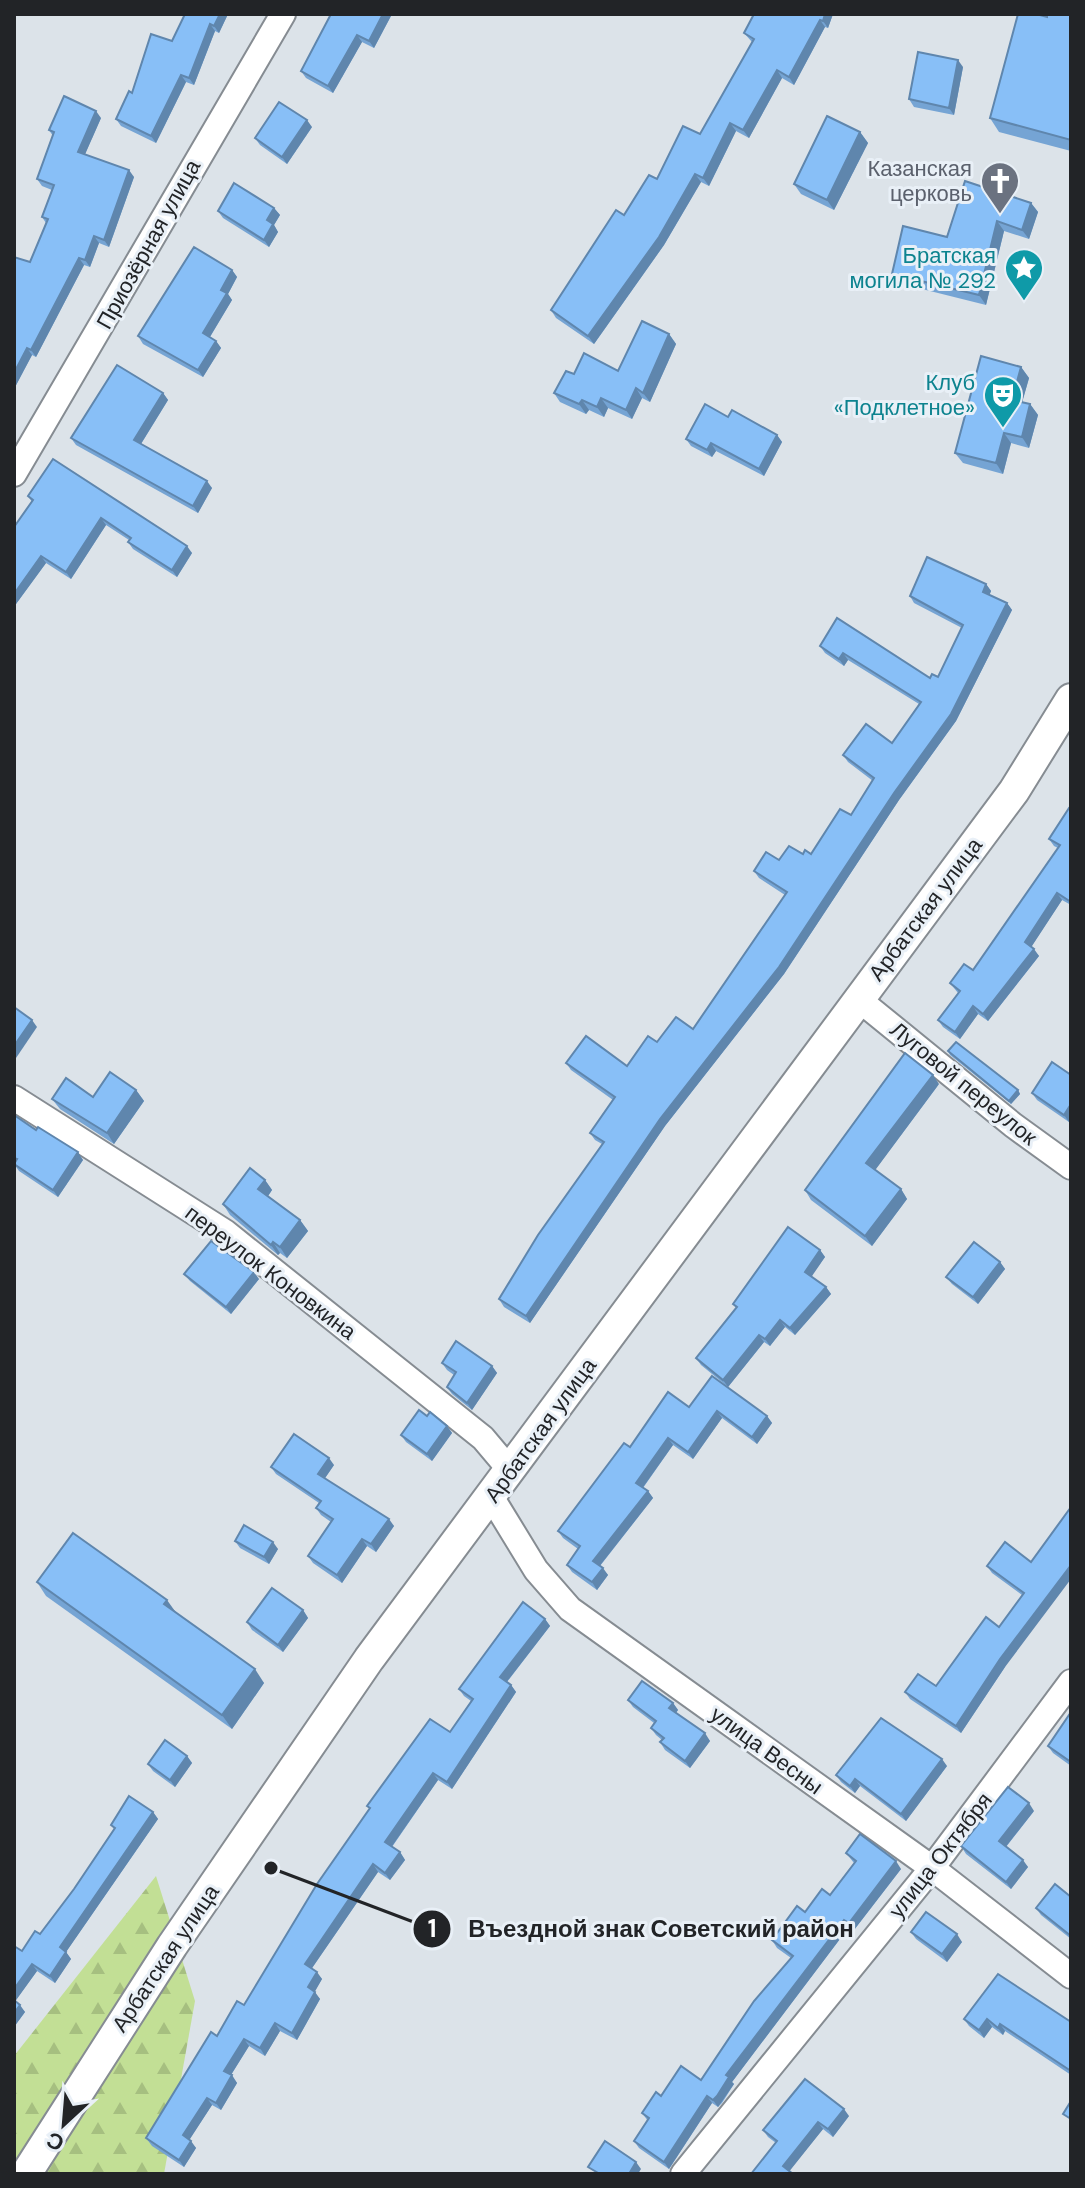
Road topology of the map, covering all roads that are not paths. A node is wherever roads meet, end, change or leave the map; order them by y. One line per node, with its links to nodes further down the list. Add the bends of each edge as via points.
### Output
1 (283, 14): 2 (street, Приозёрная улица)
2 (14, 474)
3 (1071, 699): 4 (main road, Арбатская улица, via 1014,791)
4 (857, 998): 6 (street, Луговой переулок); 7 (main road, Арбатская улица)
5 (14, 1098): 7 (street, переулок Коновкина, via 225,1232 483,1438)
6 (1071, 1167)
7 (510, 1470): 8 (main road, Арбатская улица)
8 (492, 1498): 10 (street, улица Весны, via 536,1570 570,1609); 12 (main road, Арбатская улица, via 342,1698 172,1946)
9 (1071, 1682): 10 (street, улица Октября)
10 (932, 1868): 11 (street, улица Весны); 13 (street, улица Октября)
11 (1071, 1976)
12 (26, 2174)
13 (683, 2174)

